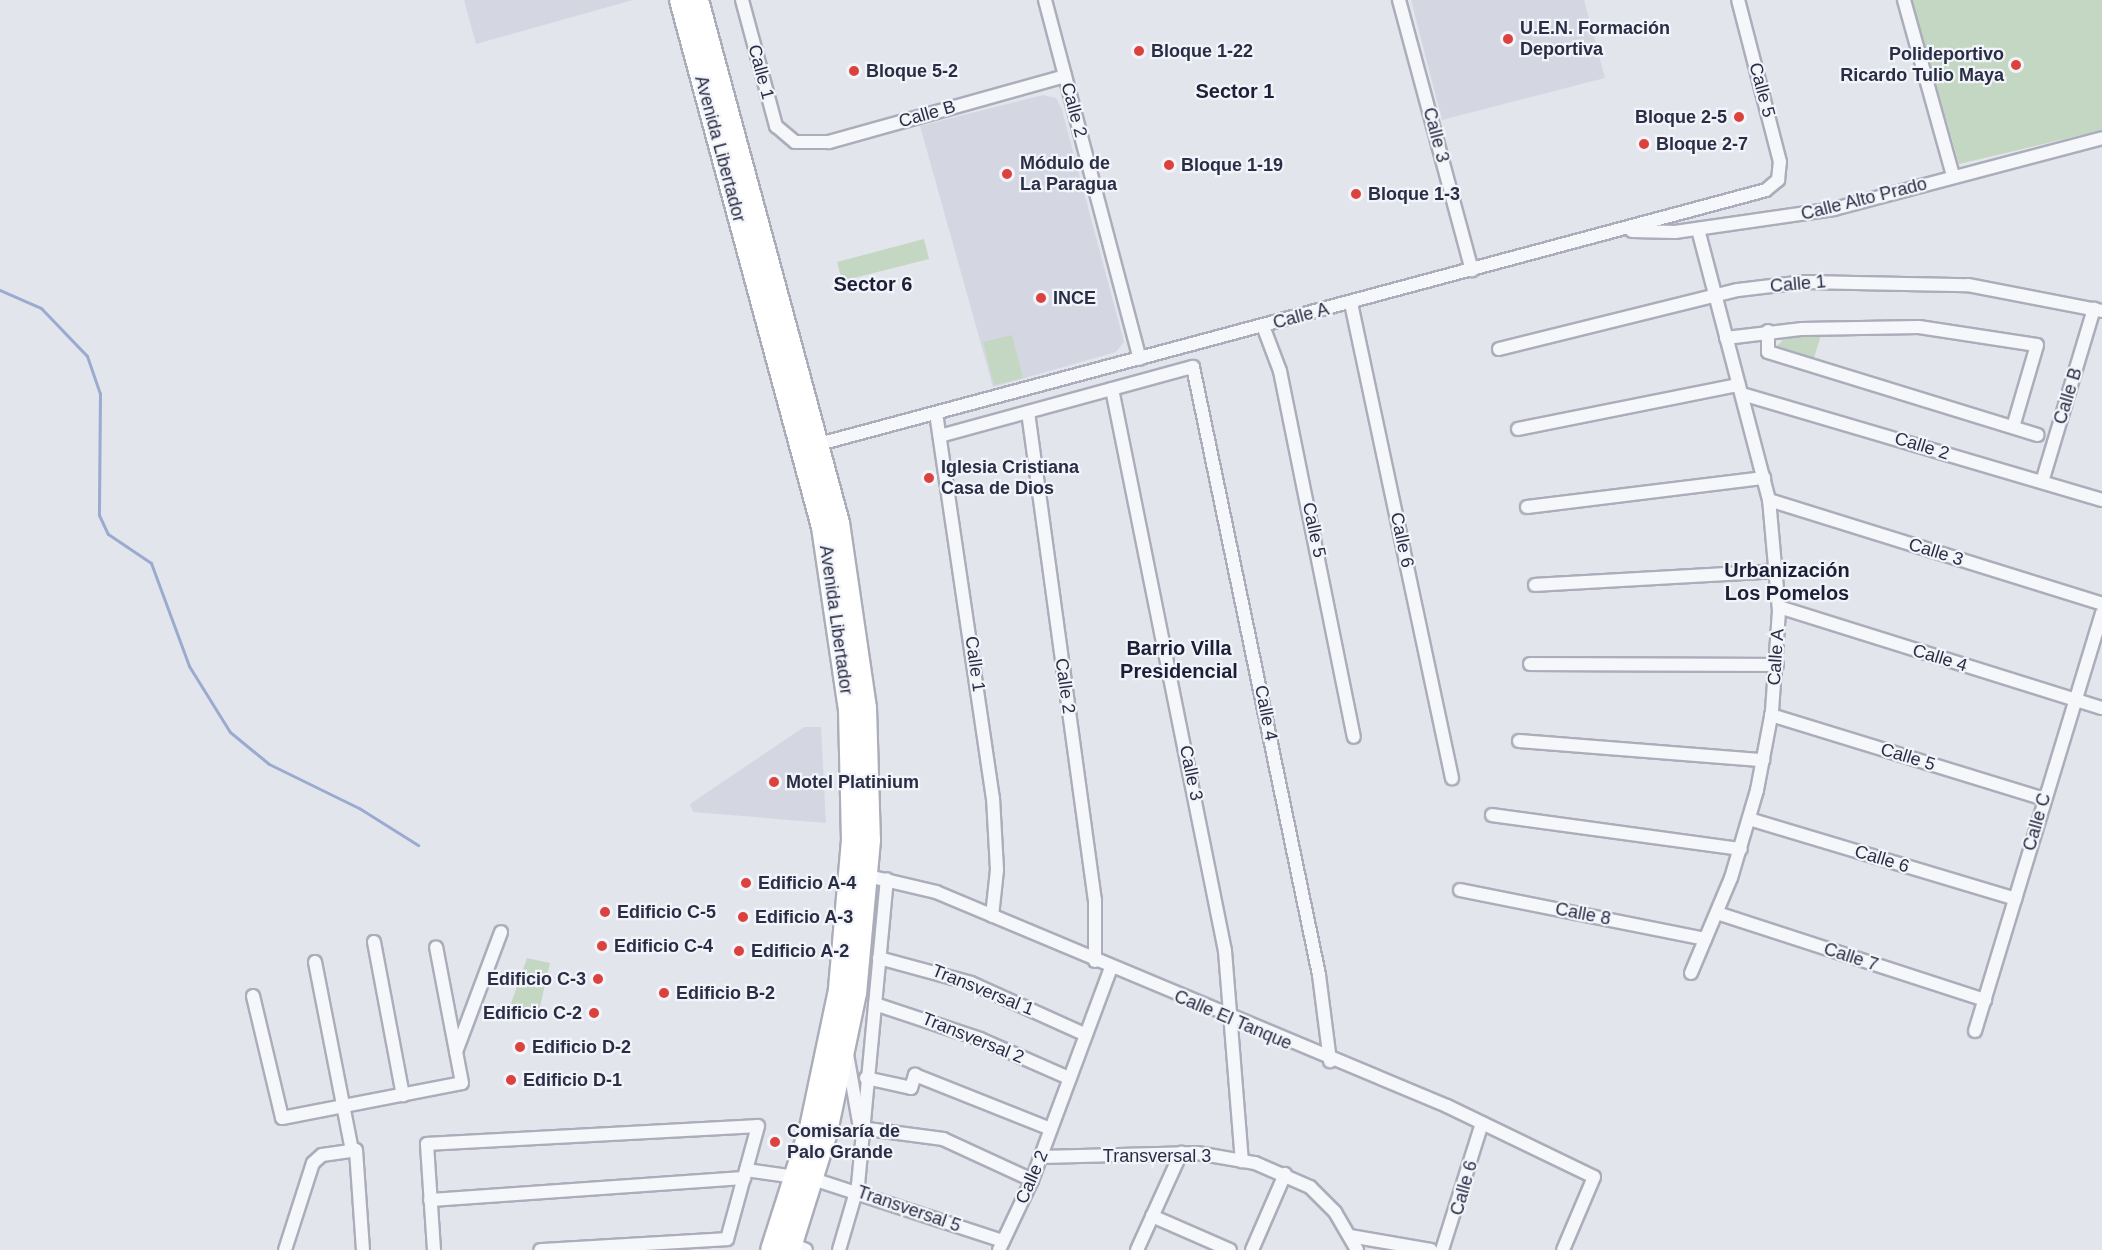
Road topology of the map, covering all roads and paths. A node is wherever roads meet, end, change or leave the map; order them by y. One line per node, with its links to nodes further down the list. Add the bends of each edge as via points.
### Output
1 (680, 0): 35 (main road, Avenida Libertador)
2 (698, 0): 35 (main road, Avenida Libertador)
3 (742, 0): 9 (street, Calle 1, via 771,110)
4 (1045, 0): 8 (street, Calle 2)
5 (1400, 0): 15 (street, Calle 3)
6 (1738, 0): 12 (street, Calle 5, via 1779,153)
7 (1904, 0): 11 (street)
8 (1065, 76): 9 (street, Calle B, via 821,143); 23 (street, Calle 2)
9 (788, 139)
10 (2101, 140): 11 (street, Calle Alto Prado)
11 (1953, 175): 13 (street, Calle Alto Prado, via 1834,209)
12 (1778, 180): 14 (street, Calle A, via 1766,190)
13 (1698, 229): 14 (street, Calle Alto Prado); 16 (street, Calle A)
14 (1622, 230): 15 (street, Calle A)
15 (1472, 270): 17 (street, Calle A)
16 (1715, 295): 18 (street, Calle 1, via 1805,282 1902,281 1995,289); 21 (street, Calle A); 22 (street, Calle 1)
17 (1351, 303): 19 (street, Calle A); 54 (street, Calle 6)
18 (2098, 310): 37 (street, Calle B)
19 (1263, 326): 23 (street, Calle A); 51 (street, Calle 5, via 1282,381)
20 (1767, 331): 21 (street); 31 (street, via 1768,352); 31 (street, via 1919,327 2037,345)
21 (1726, 338): 27 (street, Calle A)
22 (1499, 350)
23 (1145, 358): 24 (street, Calle A); 25 (street, Calle 2)
24 (1075, 376): 28 (street); 30 (street, Calle A)
25 (1156, 377): 26 (street); 81 (street, Calle 4, via 1193,367 1314,952)
26 (1112, 389): 28 (street); 76 (street, Calle 3, via 1208,854)
27 (1740, 389): 32 (street, Calle 2); 36 (street, Calle A); 37 (street, Calle 2)
28 (1080, 398): 29 (street)
29 (1028, 412): 34 (street); 69 (street, Calle 2, via 1095,900)
30 (936, 413): 34 (street, Calle 1); 35 (street, Calle A)
31 (2013, 427): 33 (street)
32 (1518, 429)
33 (2038, 435)
34 (940, 436): 63 (street, Calle 1, via 993,798 997,870)
35 (810, 446): 59 (main road, Avenida Libertador, via 845,554 860,649); 95 (main road, Avenida Libertador, via 839,620 851,742 852,831 834,1016)
36 (1764, 478): 38 (street, Calle A); 40 (street)
37 (2042, 482): 39 (street, Calle 2)
38 (1769, 500): 41 (street, Calle A); 43 (street, Calle 3)
39 (2102, 500)
40 (1527, 507)
41 (1778, 571): 42 (street); 44 (street, Calle A)
42 (1535, 585)
43 (2102, 604)
44 (1779, 608): 47 (street, Calle A); 48 (street, Calle 4)
45 (2102, 613): 48 (street, Calle C)
46 (1530, 664): 47 (street)
47 (1777, 665): 50 (street, Calle A)
48 (2075, 699): 49 (street, Calle 4); 55 (street, Calle C)
49 (2102, 708)
50 (1771, 715): 53 (street, Calle A); 55 (street, Calle 5)
51 (1354, 737)
52 (1519, 741): 53 (street)
53 (1763, 760): 57 (street, Calle A)
54 (1452, 778)
55 (2044, 799): 61 (street, Calle C)
56 (1492, 816): 58 (street)
57 (1749, 819): 58 (street, Calle A); 61 (street, Calle 6)
58 (1741, 849): 62 (street, Calle A)
59 (877, 878): 63 (street, Calle El Tanque); 68 (street, Avenida Libertador); 79 (main road, Avenida Libertador)
60 (1461, 890): 65 (street, Calle 8)
61 (2015, 899): 74 (street, Calle C)
62 (1717, 913): 65 (street, Calle A); 74 (street, Calle 7)
63 (992, 916): 69 (street, Calle El Tanque)
64 (501, 932): 80 (street)
65 (1706, 939): 72 (street, Calle A)
66 (374, 942): 84 (street)
67 (436, 947): 80 (street)
68 (879, 958): 75 (street, Avenida Libertador); 78 (street, Transversal 1, via 971,982)
69 (1095, 961): 71 (street, Calle El Tanque)
70 (315, 962): 85 (street)
71 (1111, 968): 76 (street, Calle El Tanque); 78 (street, Calle 2)
72 (1691, 972)
73 (253, 996): 85 (street, via 277,1114 287,1117)
74 (1985, 1000): 77 (street, Calle C)
75 (875, 1004): 82 (street, Avenida Libertador); 83 (street, Transversal 2, via 950,1028)
76 (1233, 1020): 81 (street, Calle El Tanque); 92 (street, Calle 3)
77 (1975, 1031)
78 (1084, 1034): 83 (street, Calle 2)
79 (846, 1050): 87 (street); 95 (main road, Avenida Libertador)
80 (456, 1053): 84 (street, via 462,1083)
81 (1330, 1061): 86 (street, Calle El Tanque)
82 (866, 1078): 87 (street, Avenida Libertador); 88 (street, via 911,1088 915,1075)
83 (1069, 1078): 88 (street, Calle 2)
84 (403, 1095): 85 (street)
85 (344, 1107): 89 (street)
86 (1482, 1123): 114 (street, Calle 6); 115 (street, Calle El Tanque, via 1594,1177)
87 (860, 1128): 96 (street, via 943,1139); 97 (street, Avenida Libertador)
88 (1051, 1129): 91 (street, Calle 2)
89 (354, 1150): 103 (street, via 322,1155 313,1163); 104 (street)
90 (1181, 1153): 91 (street, Transversal 3); 92 (street, Transversal 3); 99 (street)
91 (1041, 1157): 96 (street, Calle 2)
92 (1242, 1161): 94 (street, Transversal 3)
93 (745, 1174): 95 (street, Transversal 5); 98 (street, Transversal 5); 98 (street, via 758,1126 750,1124 427,1144); 106 (street, via 727,1239)
94 (1285, 1174): 100 (street, Transversal 3, via 1323,1198); 111 (street)
95 (805, 1178): 97 (street, Transversal 5); 102 (main road, Avenida Libertador); 107 (main road, Avenida Libertador)
96 (1032, 1180): 101 (street, Calle 2)
97 (857, 1191): 101 (street, Transversal 5); 108 (street, Avenida Libertador)
98 (430, 1200): 105 (street)
99 (1152, 1216): 109 (street); 110 (street)
100 (1350, 1236): 112 (street); 113 (street)
101 (1001, 1245)
102 (796, 1248)
103 (285, 1250)
104 (363, 1250)
105 (434, 1250)
106 (540, 1250)
107 (771, 1250)
108 (839, 1250)
109 (1137, 1250)
110 (1230, 1250)
111 (1252, 1250)
112 (1357, 1250)
113 (1431, 1250)
114 (1442, 1250)
115 (1563, 1250)

